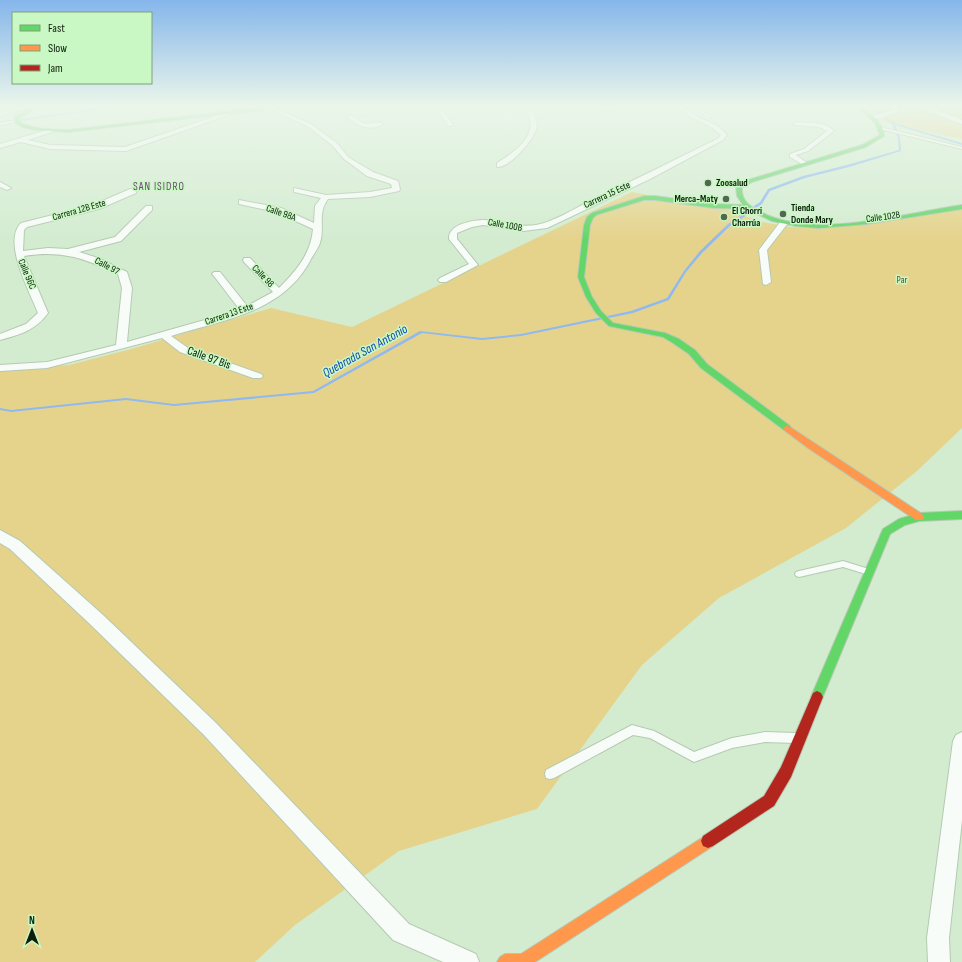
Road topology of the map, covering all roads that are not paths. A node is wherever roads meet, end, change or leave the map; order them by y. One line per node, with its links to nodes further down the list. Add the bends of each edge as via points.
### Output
1 (339, 150): 10 (street, via 370,174 395,183 396,189 382,194)
2 (520, 150): 7 (street)
3 (700, 150): 18 (street, Carrera 15 Este, via 544,226)
4 (806, 150): 6 (street, via 792,156)
5 (850, 150): 6 (street)
6 (805, 164): 12 (street, via 750,181 739,188 738,197)
7 (500, 166)
8 (297, 190): 10 (street)
9 (133, 192): 16 (street, Carrera 12B Este, via 96,207)
10 (326, 197): 17 (street, Carrera 13 Este, via 319,206)
11 (242, 202): 17 (street, Calle 98A, via 278,210)
12 (747, 207): 15 (street, Calle 102B, via 767,218); 33 (street, via 644,198 594,214 587,225 581,277 589,297 598,312 611,324 665,335 676,341 692,352 704,366 811,446)
13 (962, 207): 15 (street, Calle 102B, via 836,224)
14 (149, 208): 19 (street, via 118,239)
15 (784, 223): 24 (street, via 763,250)
16 (24, 225): 20 (street, Calle 96C, via 20,229)
17 (318, 228): 25 (street, Carrera 13 Este, via 316,242 300,272)
18 (530, 229): 23 (street, Calle 100B, via 480,221 455,230 453,239 474,265)
19 (71, 251): 20 (street, Calle 97, via 40,250); 29 (street, Calle 97, via 91,257 122,272 127,288)
20 (19, 254): 28 (street, Calle 96C, via 43,313 38,321 24,329)
21 (247, 260): 25 (street, Calle 98)
22 (217, 274): 26 (street)
23 (443, 280)
24 (766, 282)
25 (279, 293): 26 (street, Carrera 13 Este)
26 (246, 310): 27 (street, Carrera 13 Este)
27 (164, 334): 29 (street, Carrera 13 Este); 31 (street, Calle 97 Bis, via 184,350)
28 (0, 337)
29 (121, 347): 30 (street, Carrera 13 Este, via 47,365)
30 (2, 370)
31 (256, 376)
32 (962, 514): 33 (street)
33 (919, 517): 35 (street, via 902,522 886,532)
34 (0, 536): 41 (street, via 15,545 210,728 401,932)
35 (869, 572): 36 (lane, via 843,564); 37 (street)
36 (799, 574)
37 (800, 739): 39 (lane, via 766,737 732,743 694,757 651,734 632,730); 40 (street, via 786,772 769,801)
38 (962, 741): 43 (street, via 938,938)
39 (550, 774)
40 (524, 961): 42 (street)
41 (468, 962)
42 (505, 962)
43 (939, 962)

